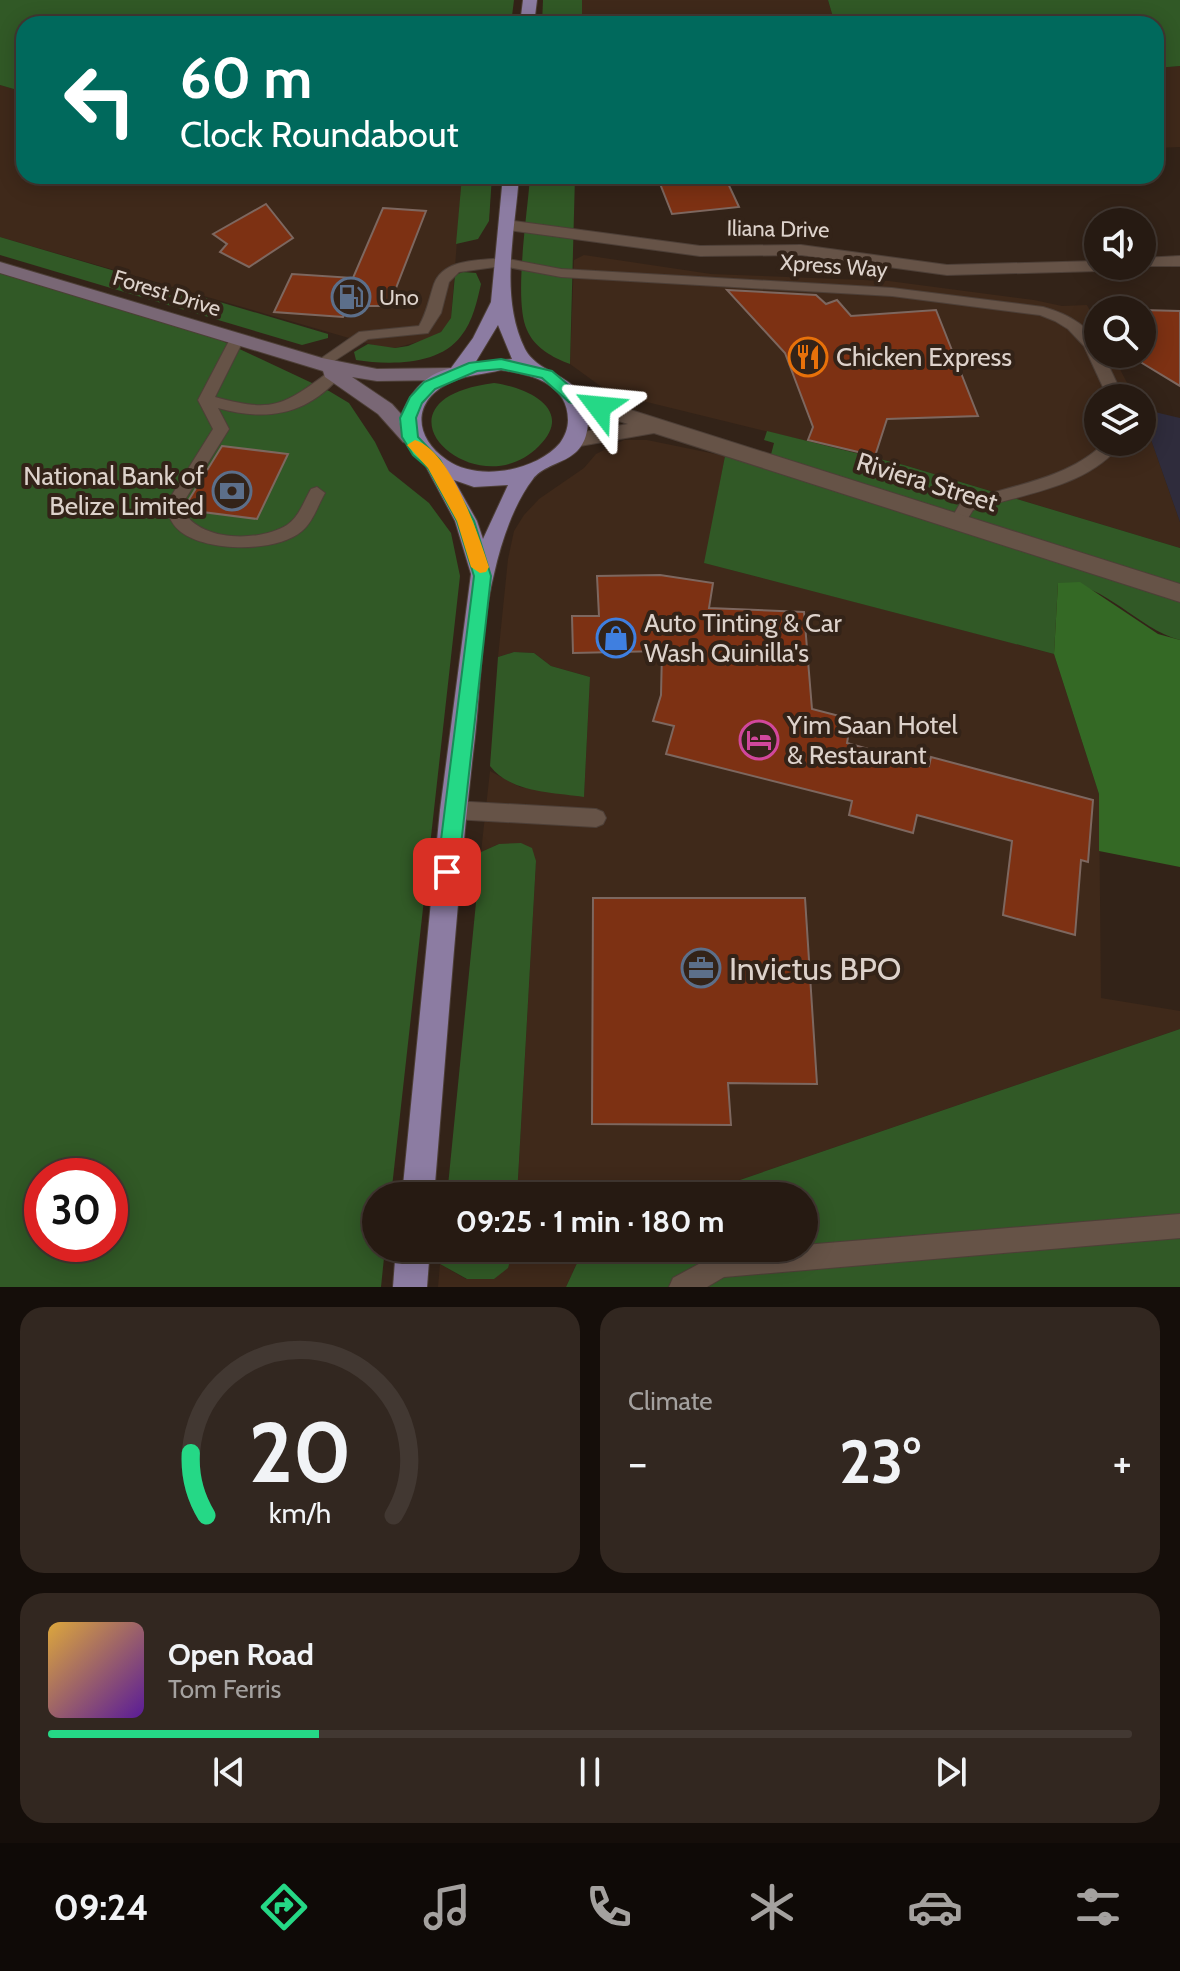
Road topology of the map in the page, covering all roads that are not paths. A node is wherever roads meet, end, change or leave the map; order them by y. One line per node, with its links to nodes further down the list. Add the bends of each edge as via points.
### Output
1 (510, 184): 2 (main road)
2 (506, 225): 4 (main road); 6 (street, Iliana Drive, via 700,251 801,250 947,270)
3 (1180, 261): 5 (street)
4 (502, 262): 8 (main road); 11 (lane, Xpress Way, via 455,268 442,281 434,313 423,330 364,335); 13 (lane, Xpress Way, via 561,273 892,292 1043,311 1064,318 1086,335)
5 (1156, 262)
6 (1084, 266)
7 (0, 267): 9 (main road, Forest Drive)
8 (500, 302): 10 (main road); 12 (main road, via 482,339)
9 (237, 339): 11 (main road, Forest Drive); 15 (lane)
10 (527, 367): 12 (main road, via 501,364); 14 (main road, via 547,374)
11 (327, 369): 12 (main road, Forest Drive, via 377,375); 15 (lane, via 295,405 273,414); 17 (main road, Forest Drive, via 385,409)
12 (455, 372): 17 (main road, via 430,385 415,401 408,418)
13 (1109, 384)
14 (574, 399): 16 (street, Riviera Street); 18 (main road, via 579,426)
15 (206, 400): 22 (lane, via 221,429 173,506 174,516 189,531 222,540 263,540 295,528)
16 (657, 427): 18 (street, Riviera Street); 23 (street, Riviera Street)
17 (410, 437): 20 (main road)
18 (574, 440): 21 (main road, via 546,466)
19 (1101, 456): 23 (lane, via 967,506)
20 (434, 464): 21 (main road, via 477,478); 24 (main road, via 466,521)
21 (525, 474): 24 (main road, via 500,521)
22 (317, 493)
23 (959, 519): 25 (street, Riviera Street)
24 (482, 576): 26 (main road)
25 (1180, 593)
26 (453, 810): 27 (lane); 28 (main road)
27 (596, 818)
28 (419, 1182)
29 (1180, 1226): 32 (lane, via 721,1265)
30 (412, 1262): 31 (main road)
31 (410, 1287)
32 (682, 1287)

